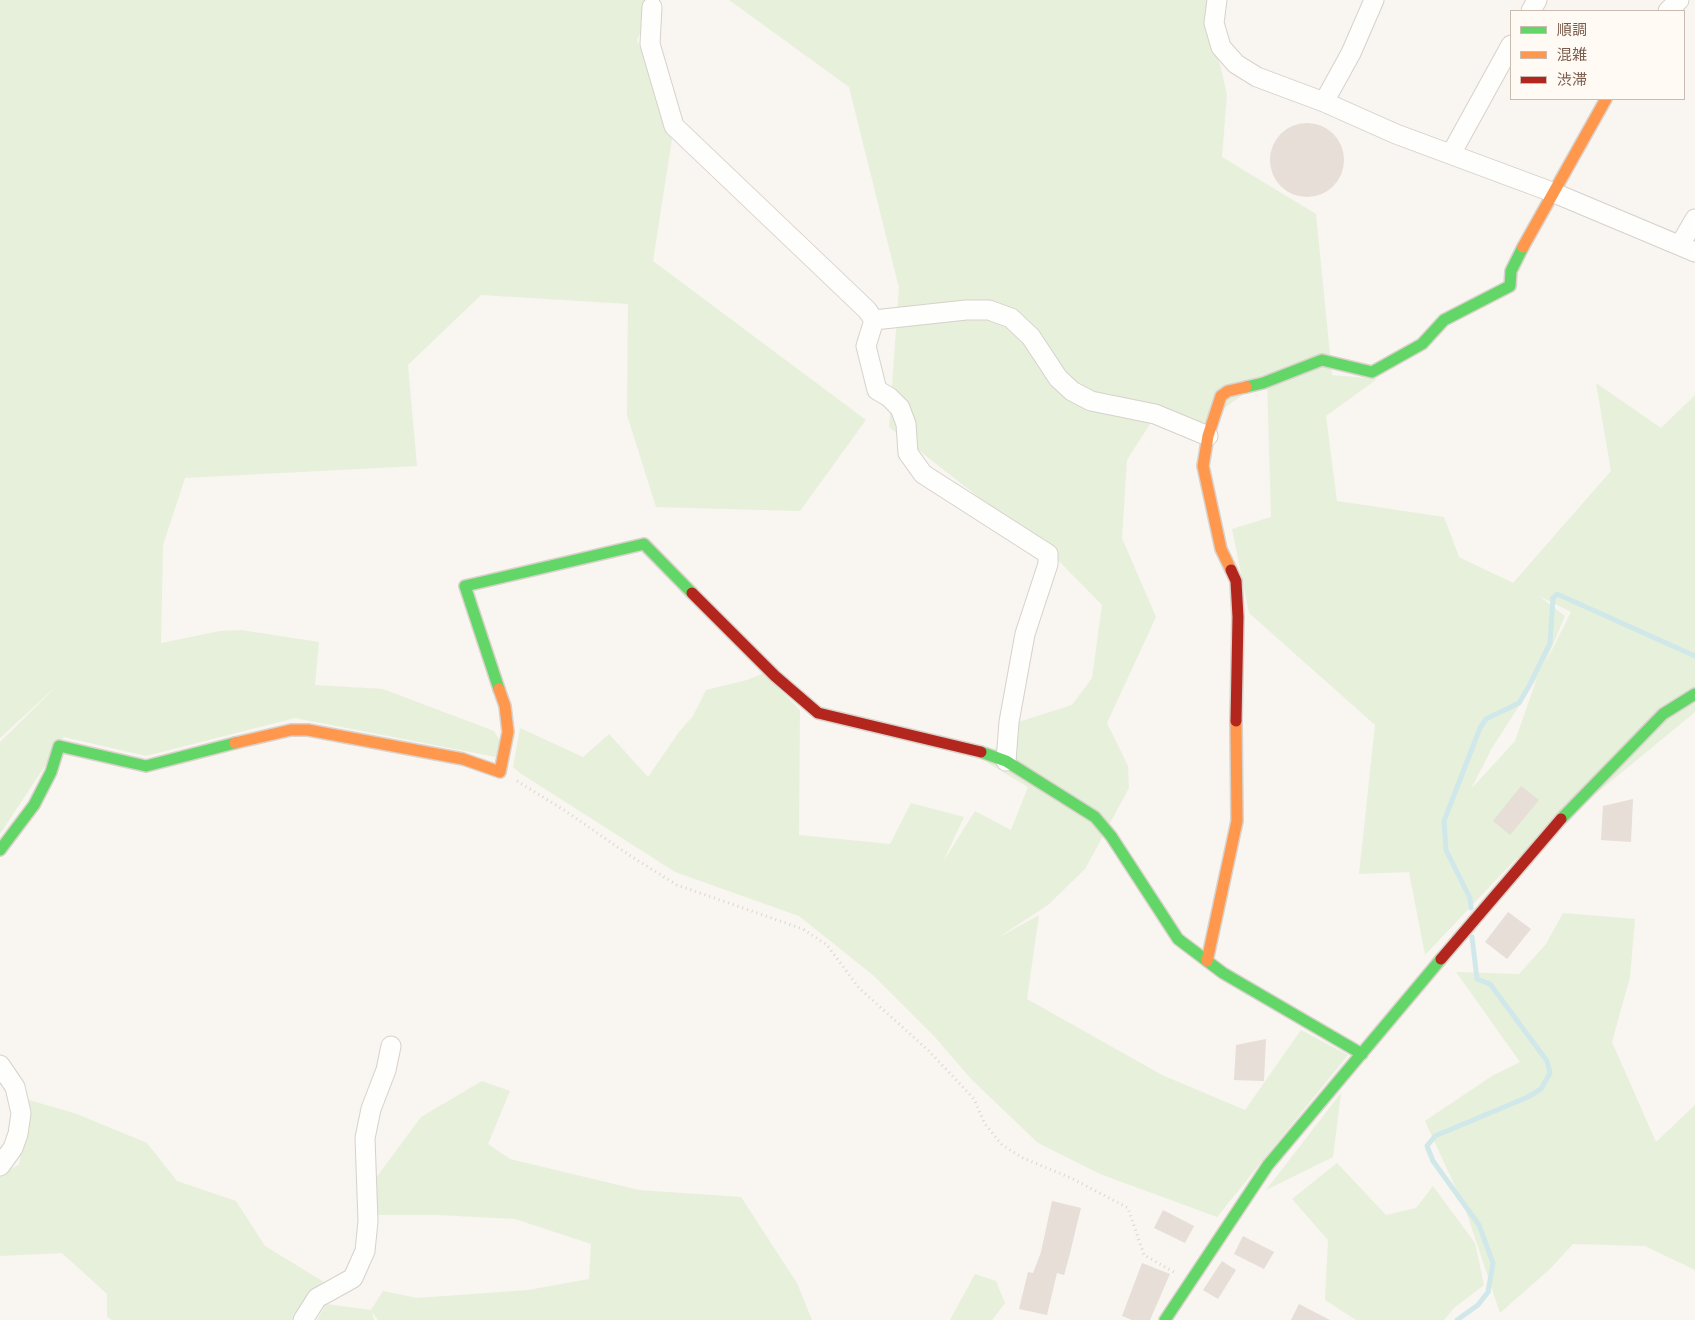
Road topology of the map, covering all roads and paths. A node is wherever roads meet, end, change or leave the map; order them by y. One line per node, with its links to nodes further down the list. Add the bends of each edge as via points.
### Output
1 (1217, 0): 8 (street, via 1214,23 1221,47 1236,64 1257,77)
2 (1374, 0): 8 (street, via 1351,53)
3 (1679, 0): 5 (street)
4 (652, 7): 13 (street, via 650,44 662,76 674,126)
5 (1669, 10)
6 (1510, 47): 9 (street)
7 (1605, 100): 10 (street)
8 (1324, 102): 9 (street)
9 (1451, 154): 10 (street)
10 (1552, 192): 12 (street); 14 (street, via 1511,271 1510,286 1444,320 1422,344 1372,372 1322,360 1263,383 1228,391 1221,396)
11 (1695, 219): 12 (street)
12 (1687, 248)
13 (874, 320): 14 (street, via 989,310 1011,318 1031,337 1058,378 1072,391 1091,401 1155,414); 16 (street, via 866,346 876,390 900,408 906,424 908,453 923,474 1048,554 1048,564 1025,634 1009,722)
14 (1208, 436): 19 (street, via 1204,466 1221,549 1236,581 1238,617 1237,821)
15 (1695, 694): 21 (street, via 1663,714 1532,851)
16 (1006, 762): 17 (street, via 972,748 907,736 818,713 775,676 644,544 465,586 506,706 508,732); 19 (street, via 1095,817 1112,836 1178,939)
17 (500, 772): 18 (street, via 464,759 308,730 264,735 146,766 59,746 51,772 34,805); 24 (path, via 677,885 785,922 827,945 859,988 929,1051 974,1099 985,1124 1002,1146 1128,1208 1144,1255)
18 (0, 850)
19 (1207, 961): 21 (street)
20 (390, 1046): 25 (street, via 366,1138 368,1222 365,1251 353,1278 317,1298)
21 (1362, 1054): 24 (street, via 1268,1165)
22 (0, 1065): 23 (street, via 15,1087 21,1113 13,1148)
23 (0, 1166)
24 (1189, 1281): 26 (street)
25 (304, 1320)
26 (1165, 1320)

